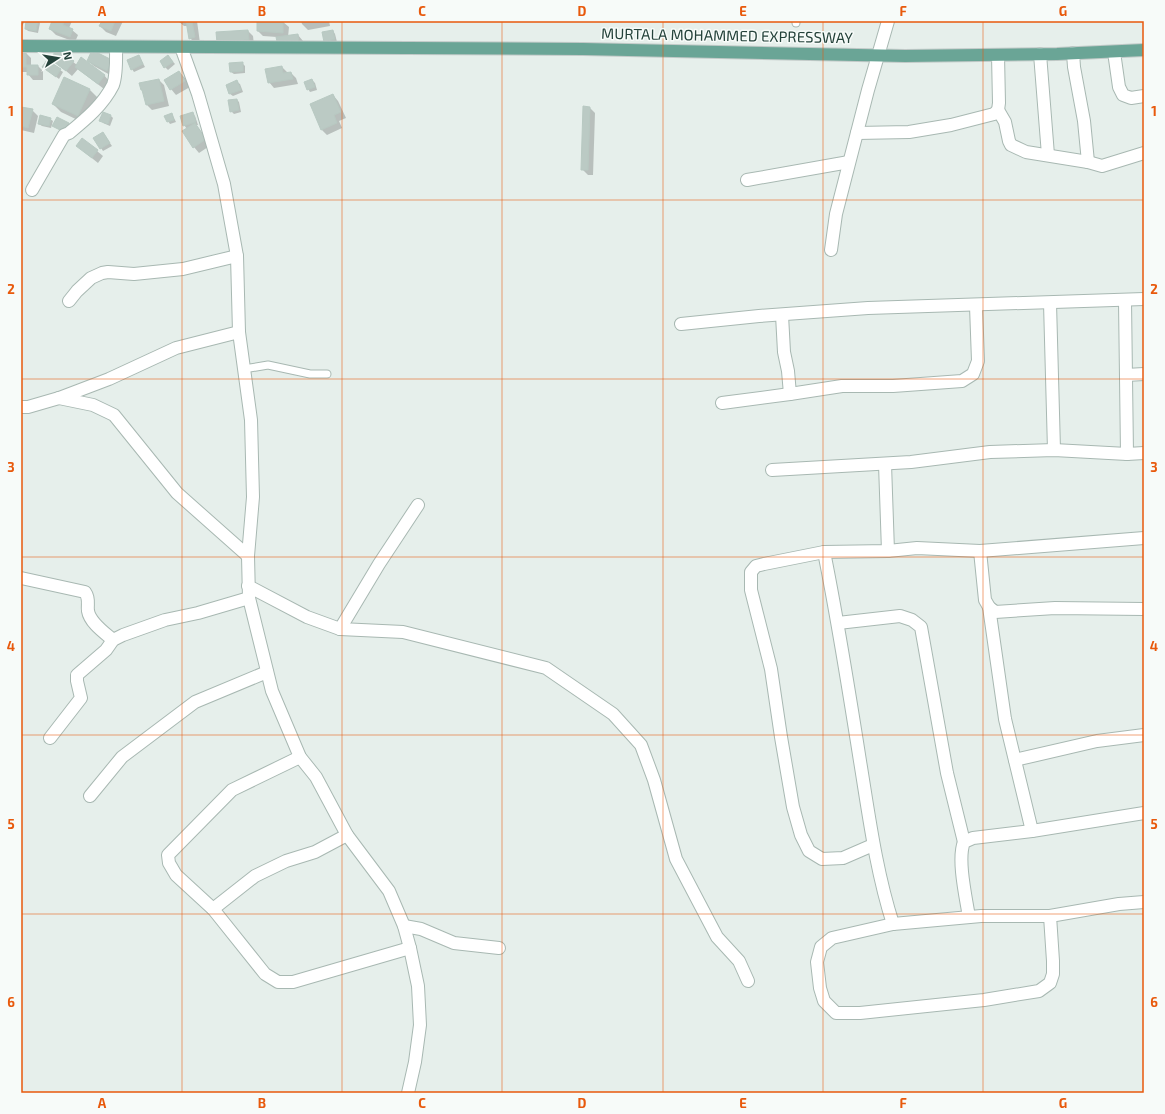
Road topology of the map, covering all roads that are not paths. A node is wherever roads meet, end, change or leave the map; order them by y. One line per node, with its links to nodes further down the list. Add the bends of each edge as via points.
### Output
1 (888, 21): 9 (street)
2 (21, 46): 3 (main road, MURTALA MOHAMMED EXPRESSWAY)
3 (116, 47): 4 (main road, MURTALA MOHAMMED EXPRESSWAY); 19 (street, via 113,84 96,110 64,135)
4 (181, 47): 9 (main road, MURTALA MOHAMMED EXPRESSWAY, via 575,49); 21 (street, via 198,94 224,184)
5 (1144, 50): 6 (main road, MURTALA MOHAMMED EXPRESSWAY)
6 (1114, 52): 7 (main road, MURTALA MOHAMMED EXPRESSWAY); 11 (street, via 1119,87 1123,95 1131,98)
7 (1073, 53): 8 (main road, MURTALA MOHAMMED EXPRESSWAY); 17 (street)
8 (1040, 54): 10 (main road, MURTALA MOHAMMED EXPRESSWAY); 15 (street)
9 (878, 55): 10 (main road, MURTALA MOHAMMED EXPRESSWAY); 13 (street)
10 (998, 55): 12 (street)
11 (1144, 96)
12 (998, 110): 13 (street, via 994,114 916,131); 15 (street, via 1006,122 1011,145 1026,152)
13 (857, 133): 16 (street)
14 (1144, 153): 17 (street, via 1102,166)
15 (1048, 155): 17 (street)
16 (849, 162): 18 (street); 20 (street, via 836,214)
17 (1088, 162)
18 (747, 180)
19 (32, 190)
20 (831, 250)
21 (237, 256): 23 (street, via 183,270 134,274 102,272 91,278); 29 (street)
22 (1144, 299): 24 (street)
23 (69, 301)
24 (1125, 301): 25 (street); 33 (street)
25 (1050, 303): 26 (street); 38 (street)
26 (976, 306): 27 (street, via 868,308); 34 (street, via 978,361 973,374 962,381 893,386 842,386)
27 (782, 315): 28 (street); 34 (street)
28 (681, 324)
29 (239, 332): 30 (street); 35 (street, via 176,348 109,379)
30 (244, 369): 31 (lane, via 268,365 318,375); 48 (street, via 251,428 252,497)
31 (327, 374)
32 (1144, 374): 33 (street)
33 (1126, 375): 40 (street)
34 (790, 394): 36 (street)
35 (59, 398): 37 (street); 48 (street, via 93,404 114,415 177,493)
36 (722, 403)
37 (21, 408)
38 (1054, 450): 40 (street); 41 (street, via 990,452)
39 (1144, 453): 40 (street)
40 (1127, 454)
41 (884, 464): 42 (street); 45 (street)
42 (772, 470)
43 (418, 505): 54 (street)
44 (1144, 538): 46 (street)
45 (888, 551): 46 (street, via 917,548); 47 (street)
46 (980, 551): 51 (street, via 985,600)
47 (824, 552): 53 (street); 66 (street, via 756,566 751,572 751,590 771,669 780,737 801,835 809,851 822,858 843,858)
48 (248, 556): 50 (street)
49 (21, 578): 55 (street, via 85,592 88,612 102,631)
50 (249, 592): 54 (street, via 307,618); 55 (street, via 198,613 165,620); 56 (street)
51 (989, 607): 52 (street, via 995,612 1055,608); 60 (street, via 1005,718)
52 (1144, 609)
53 (838, 623): 65 (street, via 900,616 912,620 921,627 947,774); 66 (street)
54 (340, 629): 75 (street, via 403,632 546,668 613,714 641,745 654,780 676,860 717,937 739,961)
55 (113, 640): 58 (street, via 106,650 77,675 81,698)
56 (268, 672): 59 (street, via 272,691); 61 (street, via 194,702 122,757)
57 (1144, 735): 60 (street, via 1097,741)
58 (50, 738)
59 (300, 757): 64 (street, via 316,776); 68 (street, via 232,790 168,855 169,863 176,875)
60 (1015, 760): 63 (street)
61 (90, 796)
62 (1144, 813): 63 (street)
63 (1032, 831): 65 (street, via 973,838)
64 (347, 835): 68 (street, via 315,852 286,861 255,876); 72 (street, via 389,891)
65 (964, 842): 70 (street, via 961,848 962,871)
66 (873, 845): 71 (street, via 883,893)
67 (1144, 902): 69 (street)
68 (213, 909): 73 (street, via 265,974 278,982 293,982)
69 (1050, 916): 70 (street); 71 (street, via 1053,974 1050,983 1039,991 984,1000 860,1013 836,1013 824,1001 820,988 817,962 821,947 832,938)
70 (969, 917): 71 (street)
71 (893, 924)
72 (404, 926): 73 (street); 74 (street, via 421,929 454,943)
73 (410, 948): 76 (street, via 418,986 420,1025)
74 (499, 948)
75 (748, 981)
76 (409, 1093)

